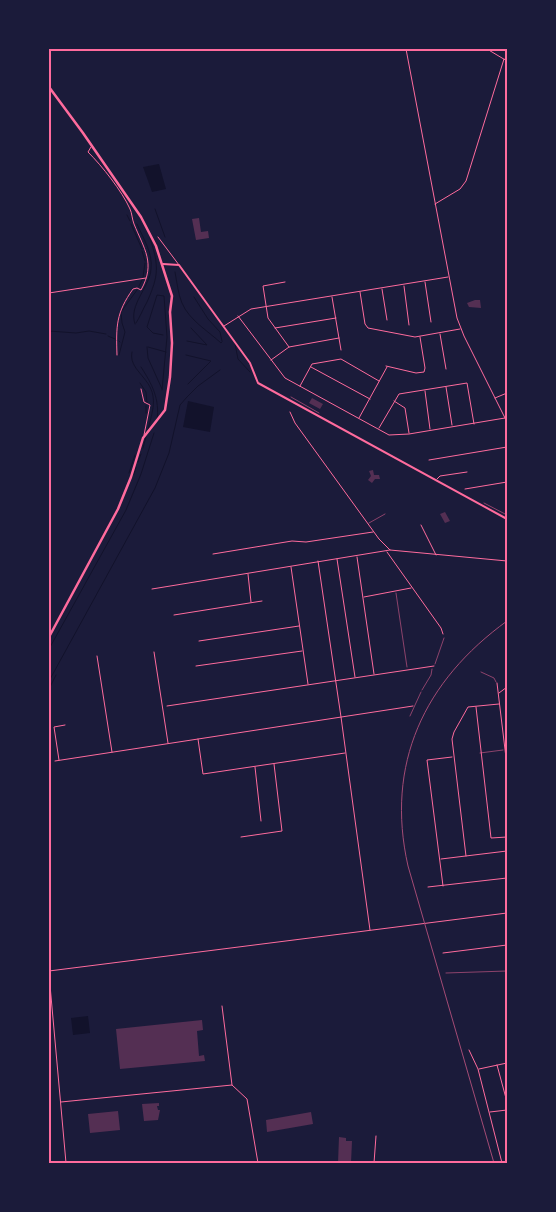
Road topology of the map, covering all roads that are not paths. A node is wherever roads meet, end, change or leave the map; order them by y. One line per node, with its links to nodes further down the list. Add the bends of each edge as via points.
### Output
1 (406, 49): 7 (street)
2 (487, 49): 3 (street)
3 (504, 60): 4 (street); 7 (street, via 466,181)
4 (507, 61)
5 (49, 87): 6 (highway)
6 (92, 146): 9 (highway, via 136,210 156,244); 12 (street, via 88,152 131,210 148,257)
7 (435, 204): 11 (street)
8 (158, 237): 10 (street)
9 (163, 264): 10 (main road); 56 (highway, via 172,296 170,377 165,410)
10 (179, 266): 26 (main road)
11 (448, 277): 13 (street); 28 (street)
12 (147, 278): 18 (street); 34 (street, via 141,290 133,289 119,312)
13 (425, 281): 15 (street); 24 (street)
14 (286, 282): 20 (street, via 263,286)
15 (404, 285): 16 (street); 25 (street)
16 (382, 288): 17 (street); 23 (street)
17 (360, 291): 19 (street); 30 (street, via 368,328)
18 (49, 293)
19 (332, 296): 20 (street); 22 (street)
20 (266, 306): 21 (street); 27 (street, via 268,318)
21 (238, 316): 26 (street); 35 (street)
22 (336, 318): 27 (street); 31 (street)
23 (387, 320)
24 (431, 322)
25 (409, 325)
26 (224, 327): 60 (main road, via 252,366 258,383)
27 (276, 328): 32 (street)
28 (460, 329): 29 (street); 44 (street)
29 (440, 333): 30 (street); 37 (street)
30 (419, 336): 38 (street, via 424,371 416,373 387,366)
31 (339, 338): 32 (street); 33 (street)
32 (289, 347): 35 (street)
33 (342, 350)
34 (117, 355)
35 (271, 360): 39 (street, via 285,378)
36 (310, 366): 38 (street, via 341,359); 39 (street); 45 (street)
37 (446, 370)
38 (379, 381): 45 (street)
39 (300, 386): 49 (street)
40 (446, 386): 42 (street); 51 (street, via 467,384); 52 (street)
41 (141, 389): 56 (street, via 144,402 150,405)
42 (425, 390): 46 (street, via 400,393); 54 (street)
43 (507, 392): 44 (street)
44 (495, 398): 48 (street)
45 (370, 399): 49 (street)
46 (394, 401): 53 (street); 55 (street, via 405,408)
47 (290, 412): 65 (street, via 292,420)
48 (505, 418): 50 (street); 51 (street)
49 (359, 419): 53 (street)
50 (507, 422)
51 (474, 424): 52 (street)
52 (452, 427): 54 (street)
53 (378, 429): 55 (street, via 393,436)
54 (431, 430): 55 (street)
55 (409, 434)
56 (143, 438): 86 (highway, via 118,509)
57 (507, 447): 58 (street)
58 (429, 460)
59 (467, 472): 60 (street, via 440,476)
60 (436, 481): 64 (main road)
61 (507, 482): 62 (street)
62 (465, 489)
63 (385, 514): 65 (street)
64 (507, 519)
65 (368, 524): 67 (street)
66 (420, 526): 71 (street)
67 (374, 532): 68 (street); 70 (street)
68 (390, 550): 69 (street); 71 (street)
69 (386, 552): 72 (street); 78 (street)
70 (213, 554)
71 (436, 555): 75 (street)
72 (356, 556): 73 (street); 80 (street)
73 (337, 559): 74 (street); 95 (street)
74 (318, 561): 76 (street); 96 (street)
75 (507, 561)
76 (291, 566): 77 (street); 84 (street)
77 (248, 573): 79 (street); 82 (street)
78 (412, 588): 80 (street); 85 (street)
79 (152, 589)
80 (363, 597): 94 (street)
81 (262, 601): 82 (street)
82 (251, 603): 83 (street)
83 (174, 615)
84 (299, 626): 87 (street); 88 (street)
85 (443, 634)
86 (49, 637)
87 (199, 641)
88 (303, 651): 91 (street); 98 (street)
89 (154, 652): 110 (street)
90 (97, 656): 112 (street)
91 (196, 666)
92 (434, 666): 94 (street)
93 (481, 672): 97 (street, via 494,678)
94 (374, 675): 95 (street)
95 (355, 677): 96 (street)
96 (336, 681): 98 (street); 107 (street)
97 (497, 684): 101 (street)
98 (308, 685): 103 (street)
99 (507, 687): 101 (street)
100 (421, 692): 104 (street)
101 (499, 693): 102 (street)
102 (499, 704): 105 (street); 111 (street)
103 (167, 706)
104 (414, 706): 106 (street); 107 (street)
105 (476, 706): 113 (street); 115 (street, via 468,707 454,732)
106 (410, 716)
107 (341, 717): 109 (street); 114 (street)
108 (64, 725): 116 (street, via 54,727)
109 (198, 739): 110 (street); 120 (street, via 203,774)
110 (168, 744): 112 (street)
111 (505, 750): 113 (street); 119 (street)
112 (112, 752): 116 (street)
113 (480, 752): 123 (street, via 491,838)
114 (346, 753): 118 (street); 131 (street)
115 (454, 757): 125 (street); 126 (street, via 428,760)
116 (59, 760): 117 (street)
117 (55, 761)
118 (274, 764): 120 (street); 122 (street, via 282,831)
119 (507, 766)
120 (255, 767): 121 (street)
121 (261, 821)
122 (240, 837)
123 (507, 837)
124 (507, 851): 125 (street)
125 (466, 856): 126 (street)
126 (439, 859): 128 (street)
127 (507, 878): 128 (street)
128 (443, 886): 129 (street)
129 (428, 887)
130 (507, 913): 131 (street)
131 (370, 930): 135 (street)
132 (507, 945): 133 (street)
133 (443, 953)
134 (507, 971): 136 (street)
135 (49, 973): 143 (street)
136 (446, 973)
137 (222, 1006): 142 (street)
138 (469, 1050): 141 (street)
139 (507, 1063): 140 (street)
140 (497, 1065): 141 (street); 144 (street)
141 (478, 1068): 146 (street)
142 (232, 1085): 143 (street); 149 (street, via 247,1100)
143 (61, 1102): 148 (street)
144 (507, 1102)
145 (507, 1110): 146 (street)
146 (489, 1112): 151 (street)
147 (376, 1136): 150 (street)
148 (66, 1163)
149 (258, 1163)
150 (374, 1163)
151 (502, 1163)

